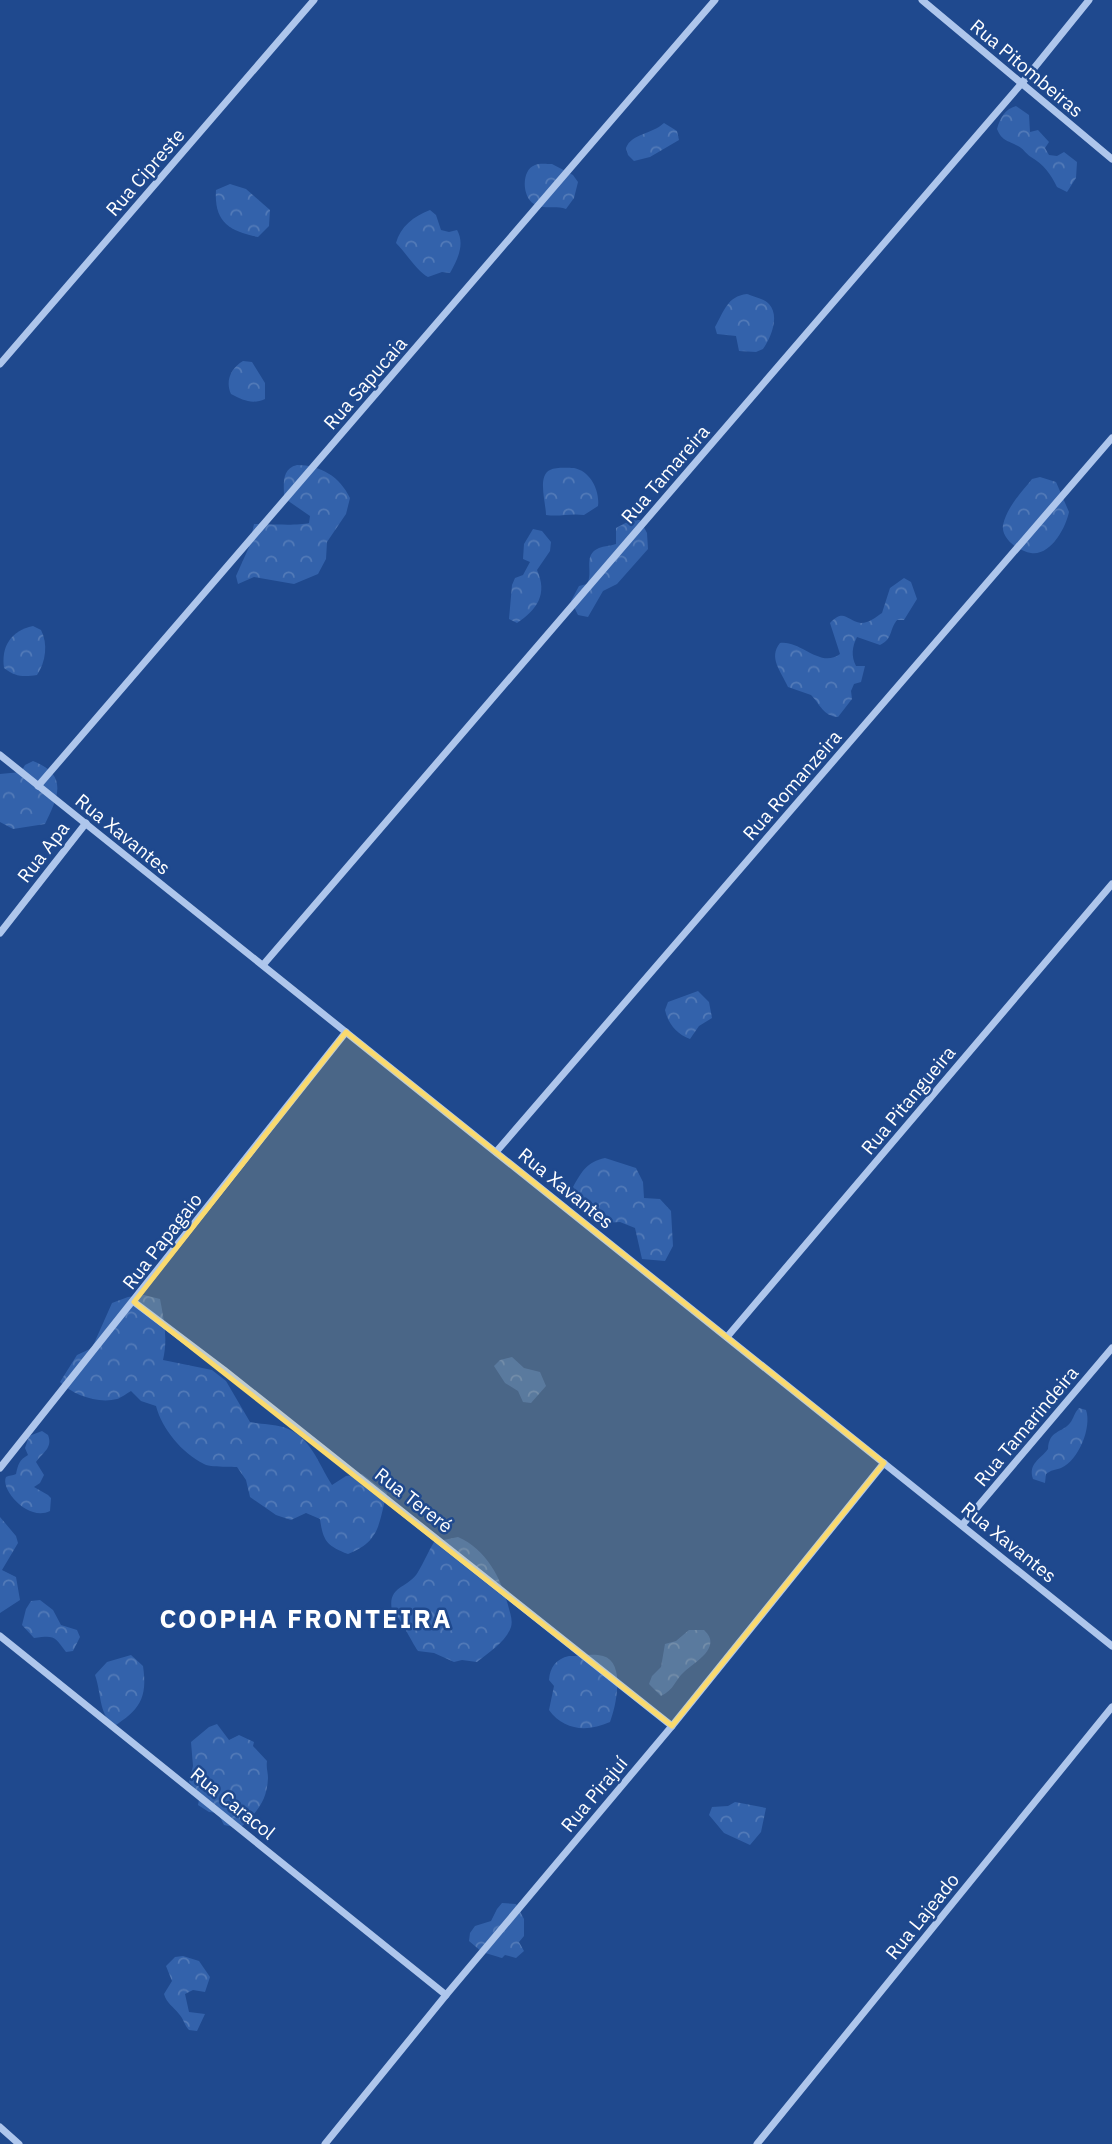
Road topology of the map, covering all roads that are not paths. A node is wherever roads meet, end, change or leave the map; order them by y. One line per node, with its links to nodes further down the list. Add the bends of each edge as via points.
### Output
1 (314, 0): 7 (street, Rua Cipreste)
2 (715, 0): 10 (street, Rua Sapucaia)
3 (922, 0): 5 (street, Rua Pitombeiras)
4 (1089, 0): 5 (street, Rua Tamareira)
5 (1021, 83): 6 (street, Rua Pitombeiras); 14 (street, Rua Tamareira)
6 (1112, 159)
7 (0, 364)
8 (1112, 438): 16 (street, Rua Romanzeira)
9 (0, 755): 10 (street, Rua Xavantes)
10 (38, 786): 11 (street, Rua Xavantes)
11 (86, 824): 13 (street, Rua Apa); 14 (street, Rua Xavantes)
12 (1112, 884): 18 (street, Rua Pitangueira)
13 (0, 933)
14 (263, 965): 15 (street, Rua Xavantes)
15 (346, 1032): 16 (street, Rua Xavantes); 17 (street, Rua Papagaio)
16 (496, 1153): 18 (street, Rua Xavantes)
17 (134, 1302): 21 (street, Rua Papagaio); 26 (street, Rua Tereré)
18 (727, 1337): 20 (street, Rua Xavantes)
19 (1112, 1348): 22 (street, Rua Tamarindeira)
20 (884, 1463): 22 (street, Rua Xavantes); 26 (street, Rua Pirajuí)
21 (0, 1468)
22 (963, 1524): 24 (street, Rua Xavantes)
23 (0, 1636): 27 (street, Rua Caracol)
24 (1112, 1646)
25 (1112, 1707): 31 (street, Rua Lajeado)
26 (672, 1726): 27 (street, Rua Pirajuí)
27 (446, 1995): 30 (street, Rua Pirajuí)
28 (0, 2127): 29 (street)
29 (19, 2144)
30 (325, 2144)
31 (757, 2144)

